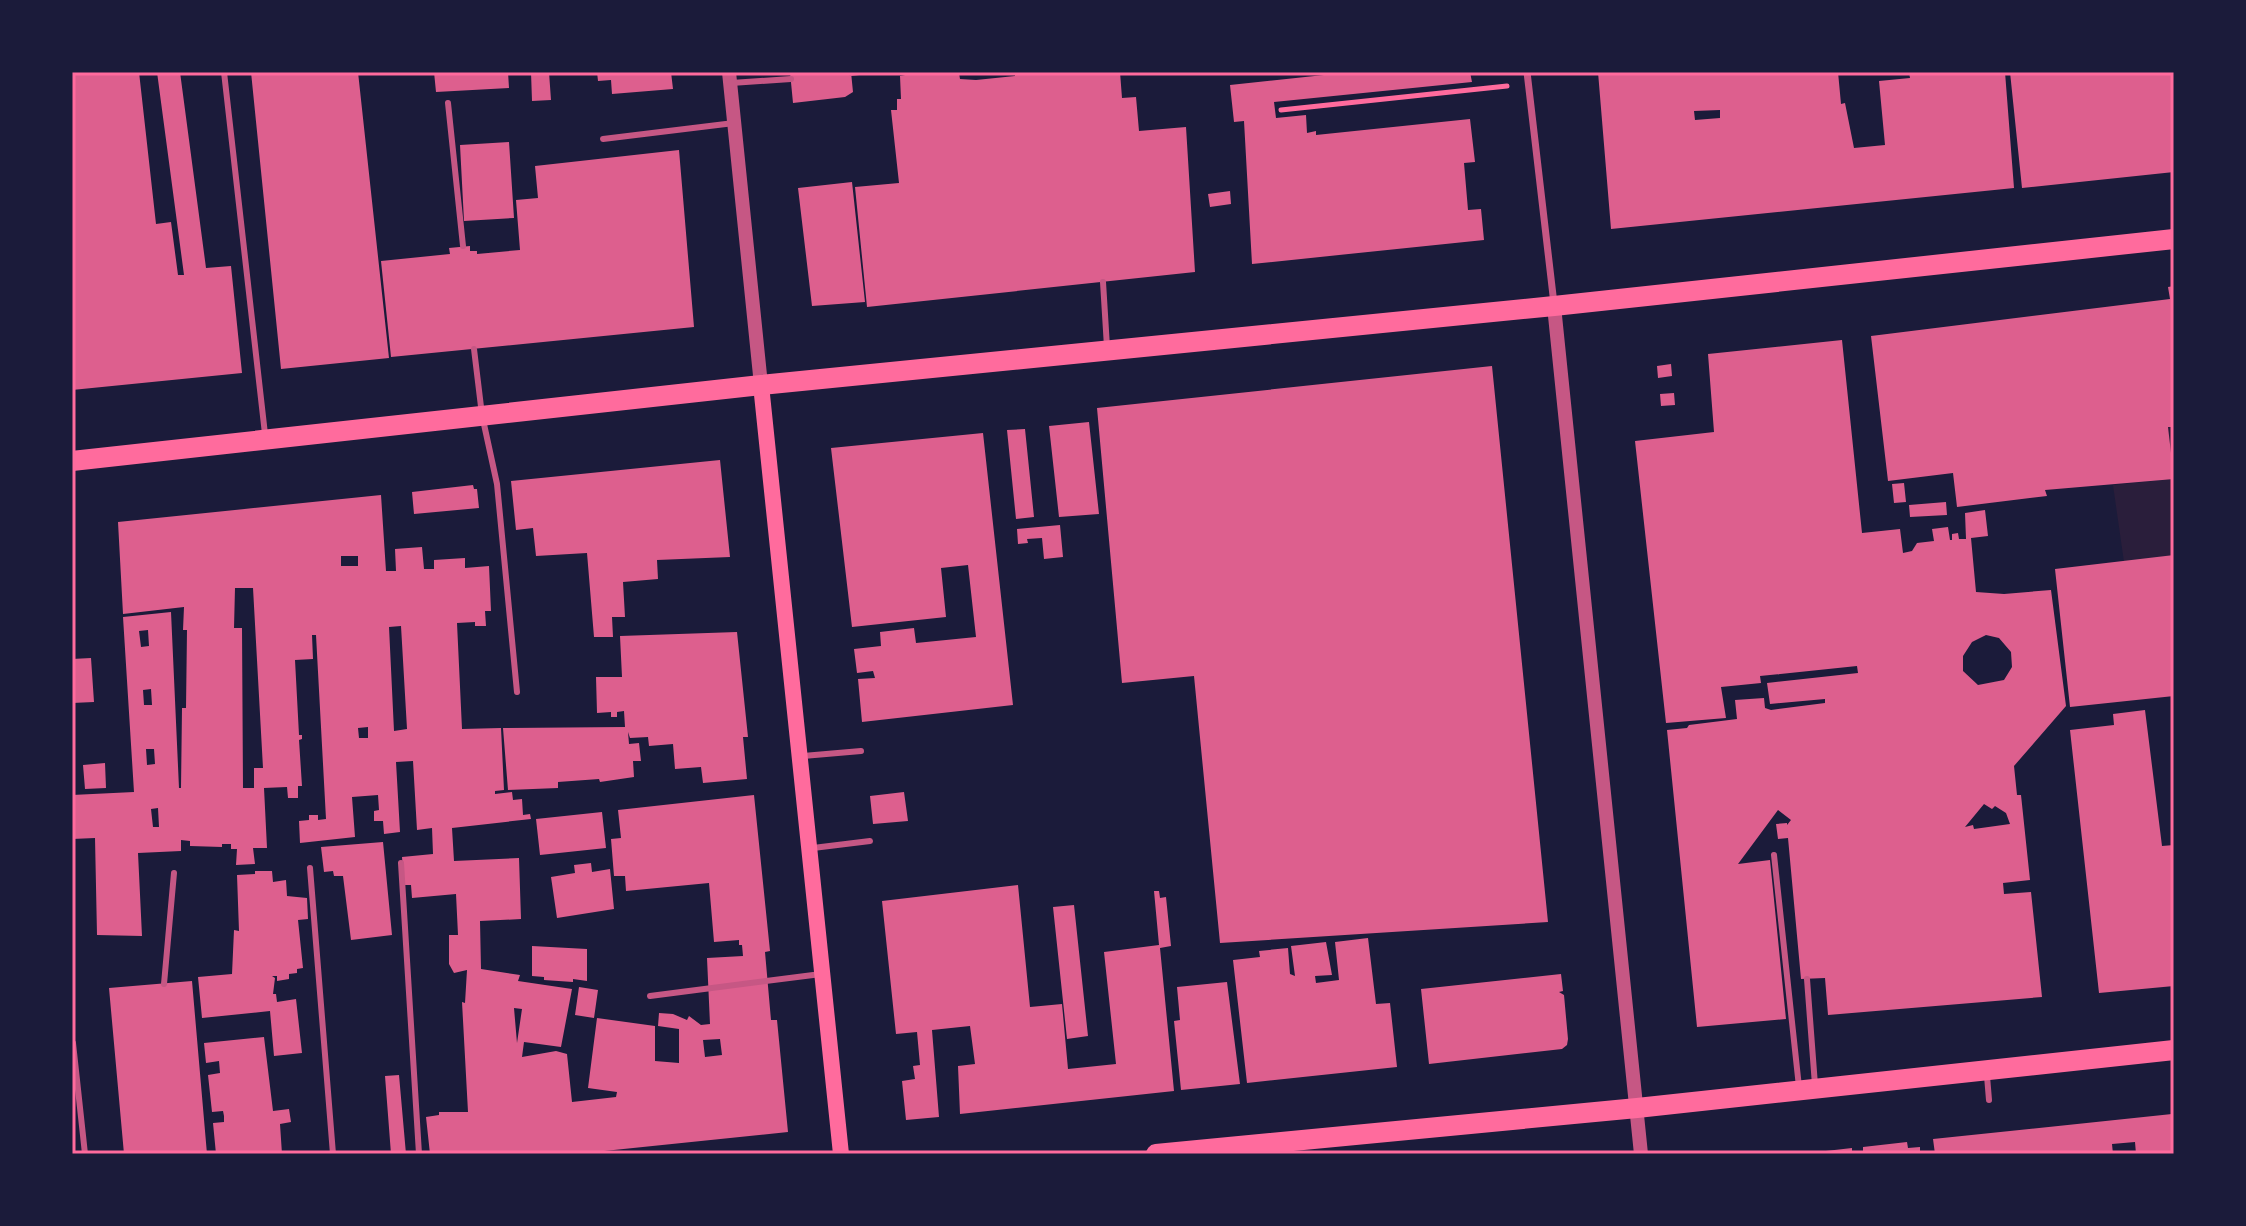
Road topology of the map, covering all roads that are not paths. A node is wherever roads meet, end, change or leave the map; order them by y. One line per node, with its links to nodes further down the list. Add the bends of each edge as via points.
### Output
1 (224, 72): 18 (lane)
2 (859, 72): 4 (lane)
3 (1527, 72): 13 (street)
4 (851, 73)
5 (729, 78): 6 (lane); 8 (street)
6 (791, 79)
7 (448, 103): 11 (lane)
8 (734, 123): 9 (lane); 16 (street)
9 (603, 139)
10 (2174, 239): 13 (main road)
11 (463, 246)
12 (1103, 282): 15 (lane)
13 (1554, 306): 15 (main road); 39 (street)
14 (474, 349): 17 (lane)
15 (1108, 351): 16 (main road)
16 (761, 385): 17 (main road); 22 (main road)
17 (482, 415): 18 (main road); 20 (lane, via 497,484)
18 (266, 438): 19 (main road)
19 (72, 461)
20 (517, 692)
21 (861, 751): 22 (lane)
22 (799, 756): 24 (main road)
23 (870, 841): 24 (lane)
24 (809, 849): 29 (main road)
25 (1774, 855): 36 (lane)
26 (401, 863): 42 (lane)
27 (310, 868): 41 (lane)
28 (174, 873): 31 (lane)
29 (822, 973): 32 (lane); 43 (main road)
30 (1807, 979): 36 (lane)
31 (164, 984)
32 (650, 996)
33 (73, 1043): 37 (lane)
34 (2174, 1050): 35 (main road)
35 (1986, 1070): 36 (main road); 38 (lane)
36 (1807, 1089): 39 (main road)
37 (75, 1092): 40 (lane)
38 (1989, 1100)
39 (1637, 1108): 44 (main road); 45 (street)
40 (85, 1154)
41 (333, 1154)
42 (419, 1154)
43 (841, 1154)
44 (1156, 1154)
45 (1641, 1154)

